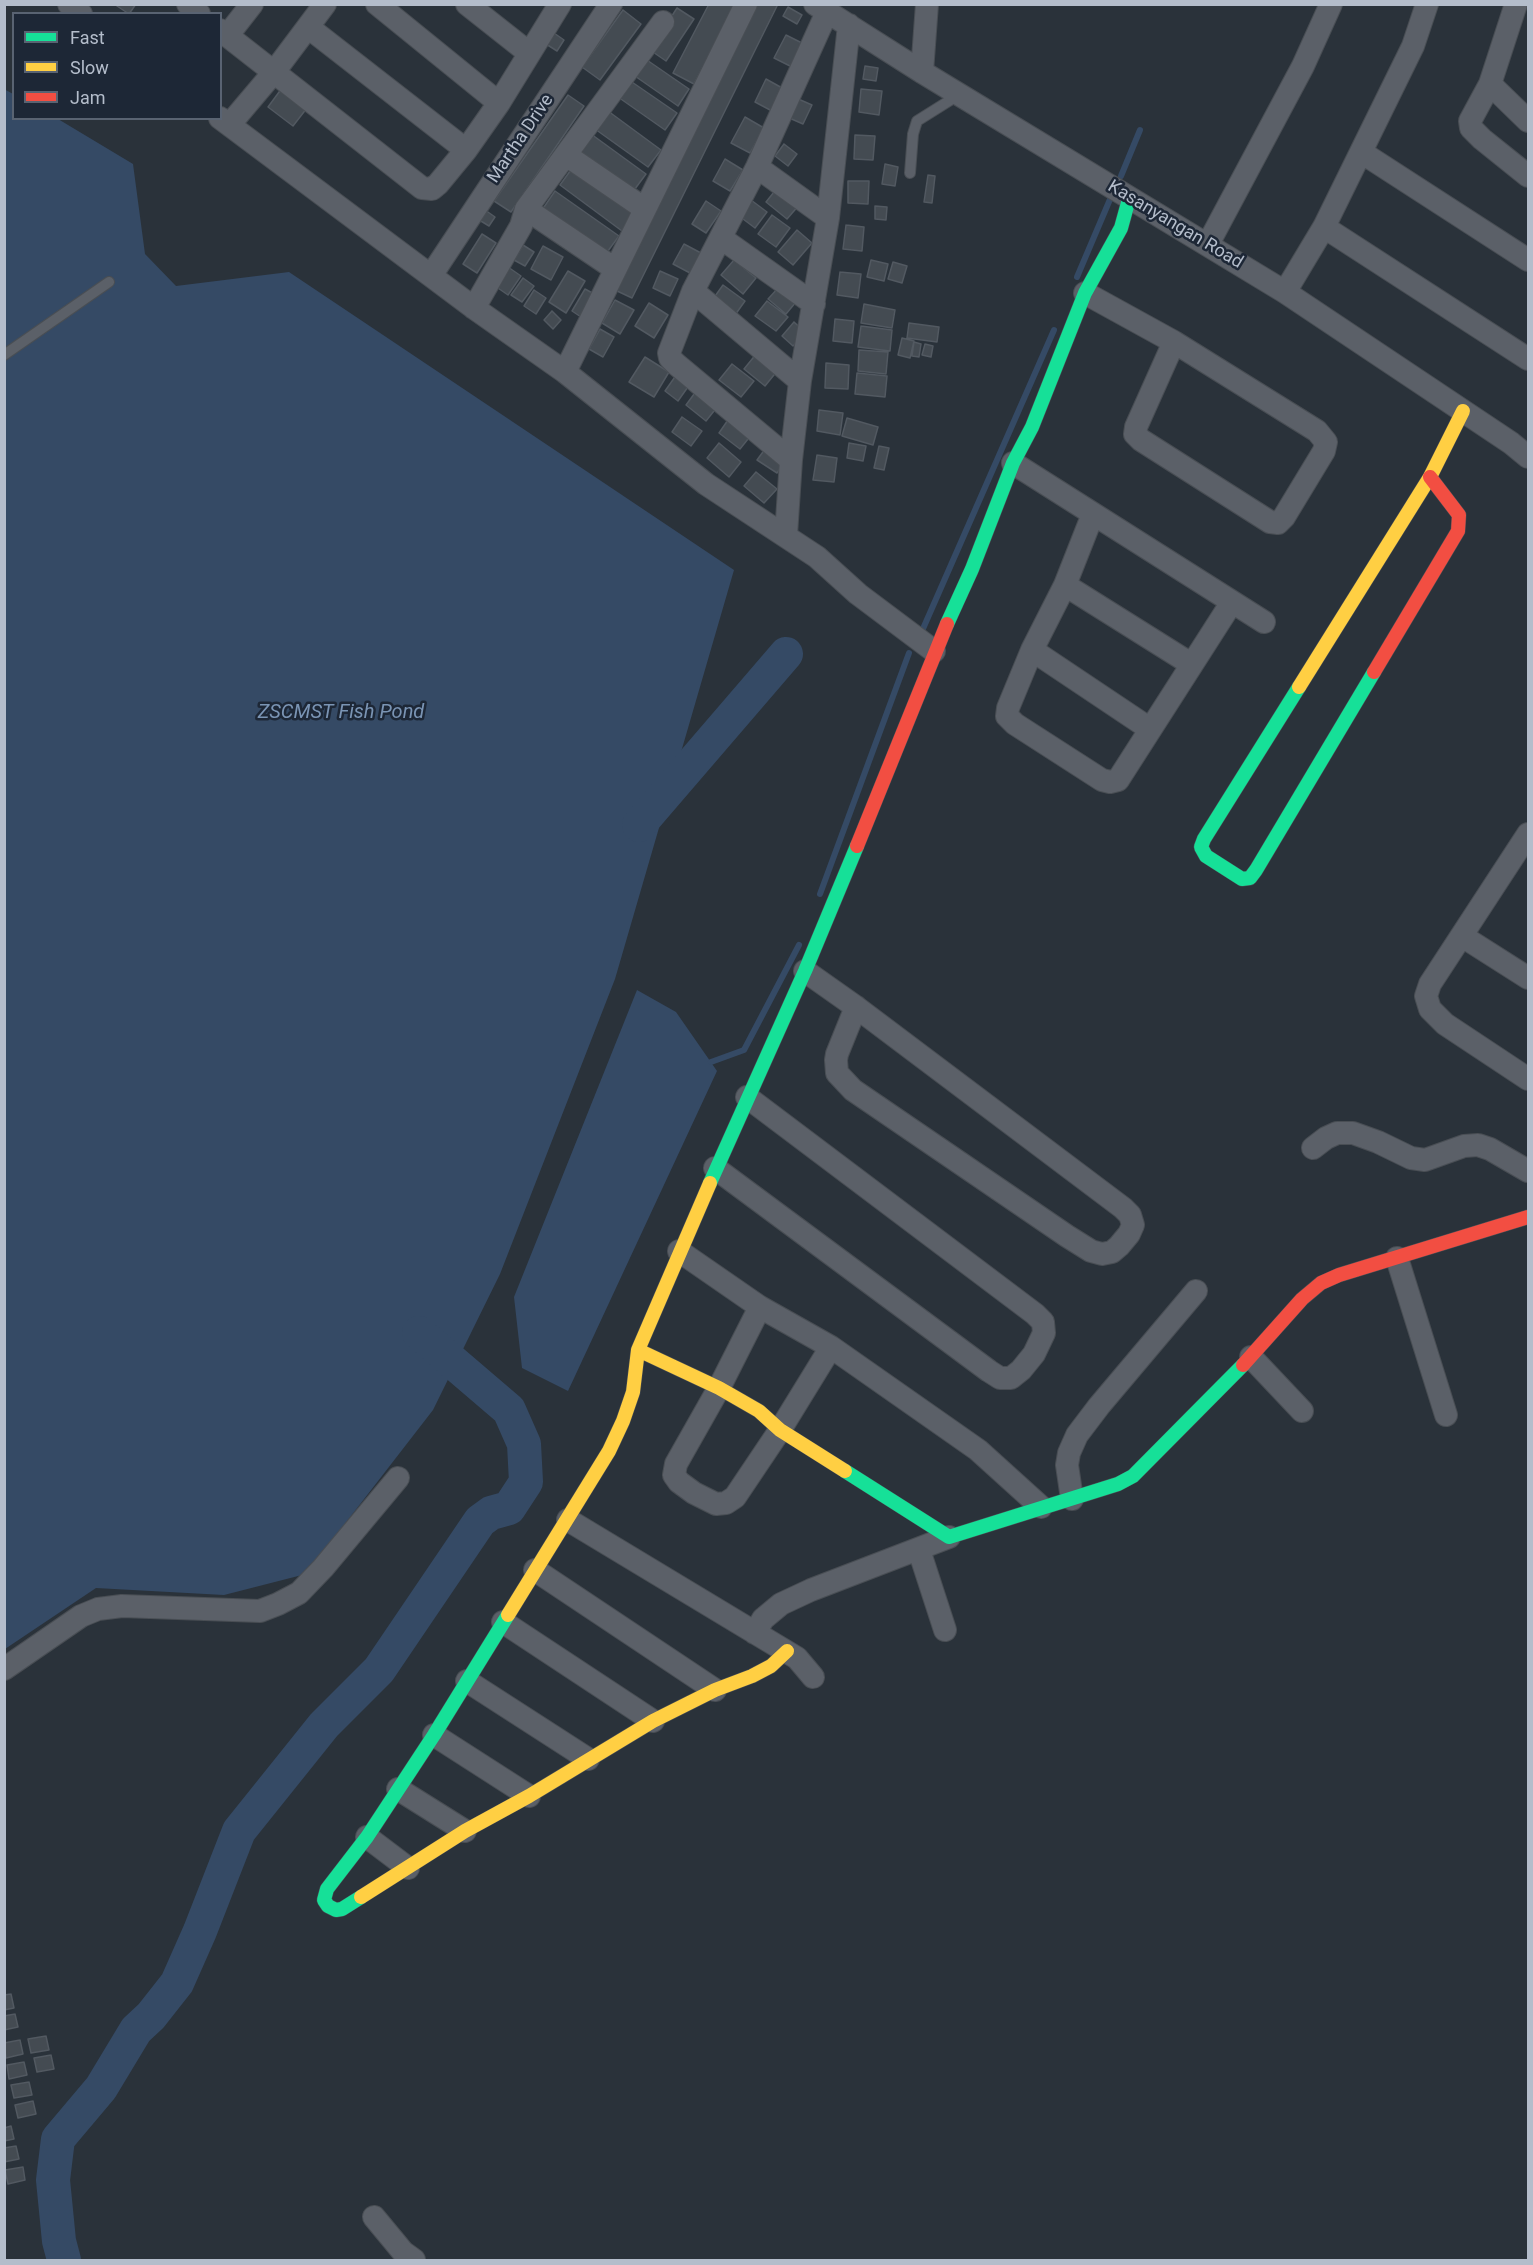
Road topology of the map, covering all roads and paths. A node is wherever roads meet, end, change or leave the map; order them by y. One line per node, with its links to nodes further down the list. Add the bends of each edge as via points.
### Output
1 (252, 4): 16 (street)
2 (325, 4): 15 (street)
3 (377, 4): 22 (street)
4 (467, 4): 17 (street)
5 (611, 4): 40 (street, Martha Drive)
6 (746, 4): 33 (street)
7 (927, 4): 19 (street)
8 (1331, 4): 37 (street, via 1304,66)
9 (1427, 4): 26 (street, via 1413,46)
10 (1516, 4): 20 (street)
11 (560, 5): 17 (street)
12 (821, 8): 14 (street, Kasanyangan Road); 28 (street)
13 (663, 22): 27 (street)
14 (849, 25): 19 (street, Kasanyangan Road); 34 (street)
15 (308, 27): 18 (street); 25 (street)
16 (224, 33): 18 (street)
17 (530, 53): 22 (street)
18 (274, 72): 23 (street); 25 (street, via 422,188 432,189 438,184)
19 (922, 72): 21 (street, Kasanyangan Road)
20 (1490, 84): 24 (street); 30 (street, via 1470,121 1471,128)
21 (960, 94): 29 (lane, via 917,121); 31 (street, Kasanyangan Road)
22 (499, 103): 25 (street)
23 (225, 121): 40 (street)
24 (1528, 121)
25 (466, 150)
26 (1361, 152): 35 (street); 38 (street)
27 (566, 155): 32 (street); 33 (street)
28 (757, 167): 34 (street); 36 (street)
29 (910, 173)
30 (1528, 176)
31 (1130, 199): 37 (street, Kasanyangan Road); 44 (street, via 1121,228)
32 (526, 209): 39 (street); 46 (street, via 521,226)
33 (645, 209): 39 (street)
34 (828, 218): 45 (street)
35 (1324, 227): 43 (street); 49 (street)
36 (721, 238): 42 (street); 45 (street)
37 (1208, 244): 43 (street, Kasanyangan Road)
38 (1528, 260)
39 (615, 269): 50 (street)
40 (432, 274): 46 (street)
41 (109, 282): 48 (lane)
42 (693, 291): 51 (street); 54 (street, via 670,358)
43 (1285, 292): 52 (street, Kasanyangan Road)
44 (1085, 293): 47 (street); 55 (street, via 1032,427)
45 (814, 304): 51 (street)
46 (474, 308): 50 (street)
47 (1174, 342): 47 (street, via 1317,431 1326,442 1278,524 1135,435)
48 (4, 355)
49 (1528, 359)
50 (565, 372): 58 (street, via 706,484)
51 (800, 381): 54 (street)
52 (1463, 411): 53 (street, Kasanyangan Road); 56 (street)
53 (1528, 457)
54 (792, 460): 58 (street)
55 (1013, 463): 57 (street); 63 (street, via 972,569)
56 (1430, 477): 56 (street, via 1204,839 1206,856 1242,879 1250,878 1256,870 1458,531 1459,515)
57 (1093, 514): 59 (street); 60 (street)
58 (786, 535): 63 (street)
59 (1065, 585): 62 (street); 64 (street)
60 (1232, 602): 61 (street); 64 (street)
61 (1264, 622)
62 (1032, 650): 65 (street); 65 (street, via 1008,708 1007,716 1015,724 1110,782 1118,780)
63 (934, 651): 68 (street)
64 (1191, 664): 65 (street)
65 (1150, 729)
66 (1528, 834): 67 (street)
67 (1462, 936): 69 (street); 71 (street, via 1430,984 1426,996 1430,1009 1445,1024)
68 (805, 971): 70 (street); 72 (street)
69 (1528, 978)
70 (856, 1007): 70 (street, via 1123,1208 1133,1224 1119,1246 1102,1254 1091,1251 853,1089 837,1073 836,1060)
71 (1528, 1079)
72 (747, 1096): 74 (street); 74 (street, via 1035,1314 1043,1322 1044,1333 1034,1354 1011,1378 1000,1378)
73 (1313, 1148): 75 (street, via 1337,1133 1353,1133 1411,1158 1425,1160 1478,1145)
74 (715, 1168): 77 (street)
75 (1528, 1171)
76 (1528, 1217): 78 (street)
77 (679, 1251): 80 (street); 82 (street)
78 (1397, 1258): 83 (street, via 1321,1283); 86 (street)
79 (1196, 1291): 89 (street, via 1077,1435 1067,1465)
80 (760, 1307): 81 (street); 84 (street)
81 (831, 1347): 87 (street); 90 (street, via 978,1450)
82 (638, 1350): 84 (street); 91 (street, via 633,1392 623,1421)
83 (1251, 1357): 85 (street); 89 (street, via 1133,1476)
84 (719, 1388): 87 (street, via 759,1411); 87 (street, via 676,1464 674,1475 694,1493 716,1504 735,1497)
85 (1302, 1411)
86 (1446, 1415)
87 (780, 1430): 92 (street)
88 (398, 1478): 99 (street, via 323,1568 299,1593 278,1604 260,1611 122,1606 98,1609 81,1616)
89 (1072, 1500): 90 (street)
90 (1041, 1507): 92 (street)
91 (568, 1520): 94 (street); 97 (street)
92 (949, 1537): 93 (street)
93 (919, 1550): 96 (street); 97 (street, via 781,1604)
94 (535, 1570): 95 (street); 102 (street)
95 (503, 1622): 101 (street); 103 (street)
96 (945, 1630)
97 (755, 1633): 98 (street)
98 (787, 1651): 100 (street); 102 (street, via 771,1666)
99 (4, 1669)
100 (813, 1677)
101 (467, 1681): 104 (street); 105 (street)
102 (715, 1690): 103 (street)
103 (653, 1721): 105 (street)
104 (434, 1736): 106 (street); 107 (street)
105 (588, 1759): 107 (street)
106 (398, 1789): 108 (street); 109 (street)
107 (529, 1796): 108 (street)
108 (465, 1831): 110 (street)
109 (367, 1837): 110 (street); 110 (street, via 324,1894 328,1906 342,1909)
110 (408, 1868)
111 (374, 2217): 112 (street)
112 (414, 2260)

